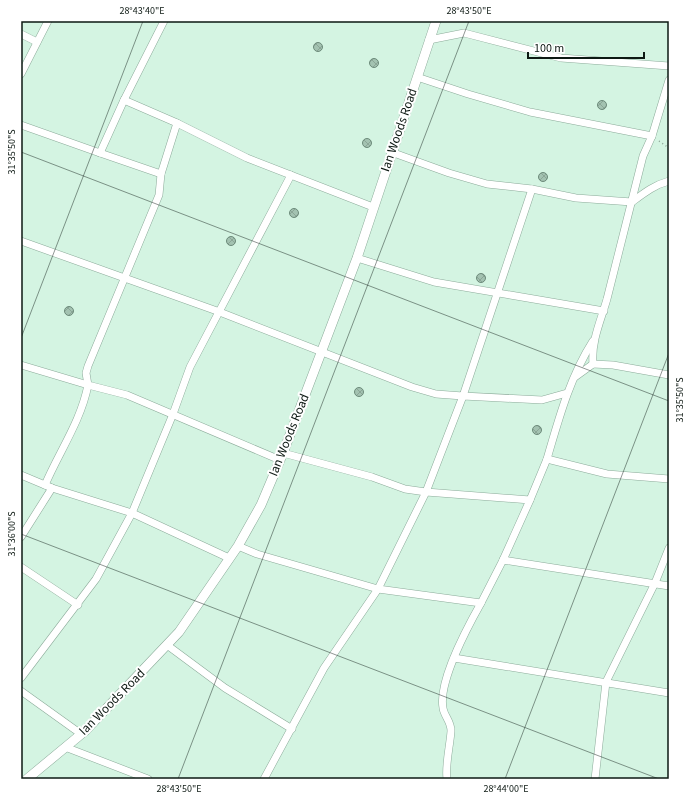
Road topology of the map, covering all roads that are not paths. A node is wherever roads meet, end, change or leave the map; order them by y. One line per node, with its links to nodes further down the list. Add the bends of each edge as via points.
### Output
1 (48, 21): 6 (street)
2 (164, 21): 11 (street)
3 (436, 21): 5 (street, Ian Woods Road)
4 (21, 34): 6 (street)
5 (429, 40): 7 (street, via 464,33 561,58); 9 (street, Ian Woods Road)
6 (37, 42): 8 (street)
7 (669, 66)
8 (21, 74)
9 (416, 77): 14 (street, via 530,112); 15 (street, Ian Woods Road)
10 (669, 80): 14 (street)
11 (124, 100): 12 (street); 16 (street)
12 (177, 123): 17 (street); 18 (street, via 248,158)
13 (21, 125): 16 (street)
14 (652, 136): 21 (street, via 642,156)
15 (391, 152): 20 (street, via 487,184); 22 (street, Ian Woods Road)
16 (100, 154): 17 (street)
17 (161, 174): 25 (street, via 158,195)
18 (291, 175): 22 (street); 28 (street)
19 (669, 181): 21 (street, via 647,191)
20 (532, 189): 21 (street, via 576,198); 26 (street)
21 (632, 202): 27 (street)
22 (373, 208): 24 (street, Ian Woods Road)
23 (21, 241): 25 (street)
24 (357, 258): 26 (street, via 434,282); 30 (street, Ian Woods Road)
25 (125, 279): 28 (street); 35 (street, via 88,366)
26 (498, 294): 27 (street); 37 (street)
27 (604, 310): 29 (street)
28 (218, 311): 30 (street); 38 (street, via 190,367)
29 (595, 338): 31 (street); 34 (street)
30 (321, 352): 37 (street, via 412,387 436,394); 39 (street, Ian Woods Road)
31 (593, 364): 33 (street); 34 (street)
32 (21, 365): 35 (street)
33 (669, 375)
34 (575, 377): 36 (street)
35 (88, 385): 38 (street, via 127,395); 43 (street)
36 (567, 393): 37 (street, via 542,400); 40 (street)
37 (463, 396): 44 (street)
38 (173, 414): 39 (street); 46 (street)
39 (282, 457): 44 (street); 48 (street, Ian Woods Road, via 261,505)
40 (547, 459): 42 (street, via 607,474); 45 (street)
41 (21, 475): 43 (street)
42 (669, 479)
43 (48, 487): 46 (street); 47 (street)
44 (426, 492): 45 (street); 55 (street)
45 (530, 500): 51 (street)
46 (132, 513): 50 (street); 57 (street, via 96,579)
47 (21, 537)
48 (238, 546): 50 (street, Ian Woods Road); 55 (street, via 257,554)
49 (669, 548): 53 (street)
50 (230, 558): 58 (street, Ian Woods Road, via 200,603)
51 (503, 560): 53 (street); 56 (street)
52 (21, 567): 57 (street)
53 (654, 584): 54 (street); 61 (street)
54 (669, 586)
55 (378, 589): 56 (street); 64 (street, via 324,668)
56 (481, 603): 59 (street)
57 (78, 605): 60 (street)
58 (167, 645): 64 (street, via 225,688); 65 (street, Ian Woods Road)
59 (454, 658): 61 (street); 70 (street, via 444,691 443,709 451,729)
60 (21, 678)
61 (606, 682): 63 (street); 71 (street)
62 (21, 691): 65 (street)
63 (669, 692)
64 (292, 729): 69 (street)
65 (81, 734): 66 (street, Ian Woods Road)
66 (66, 747): 67 (street, Ian Woods Road); 68 (street)
67 (26, 779)
68 (148, 779)
69 (264, 779)
70 (447, 779)
71 (595, 779)

